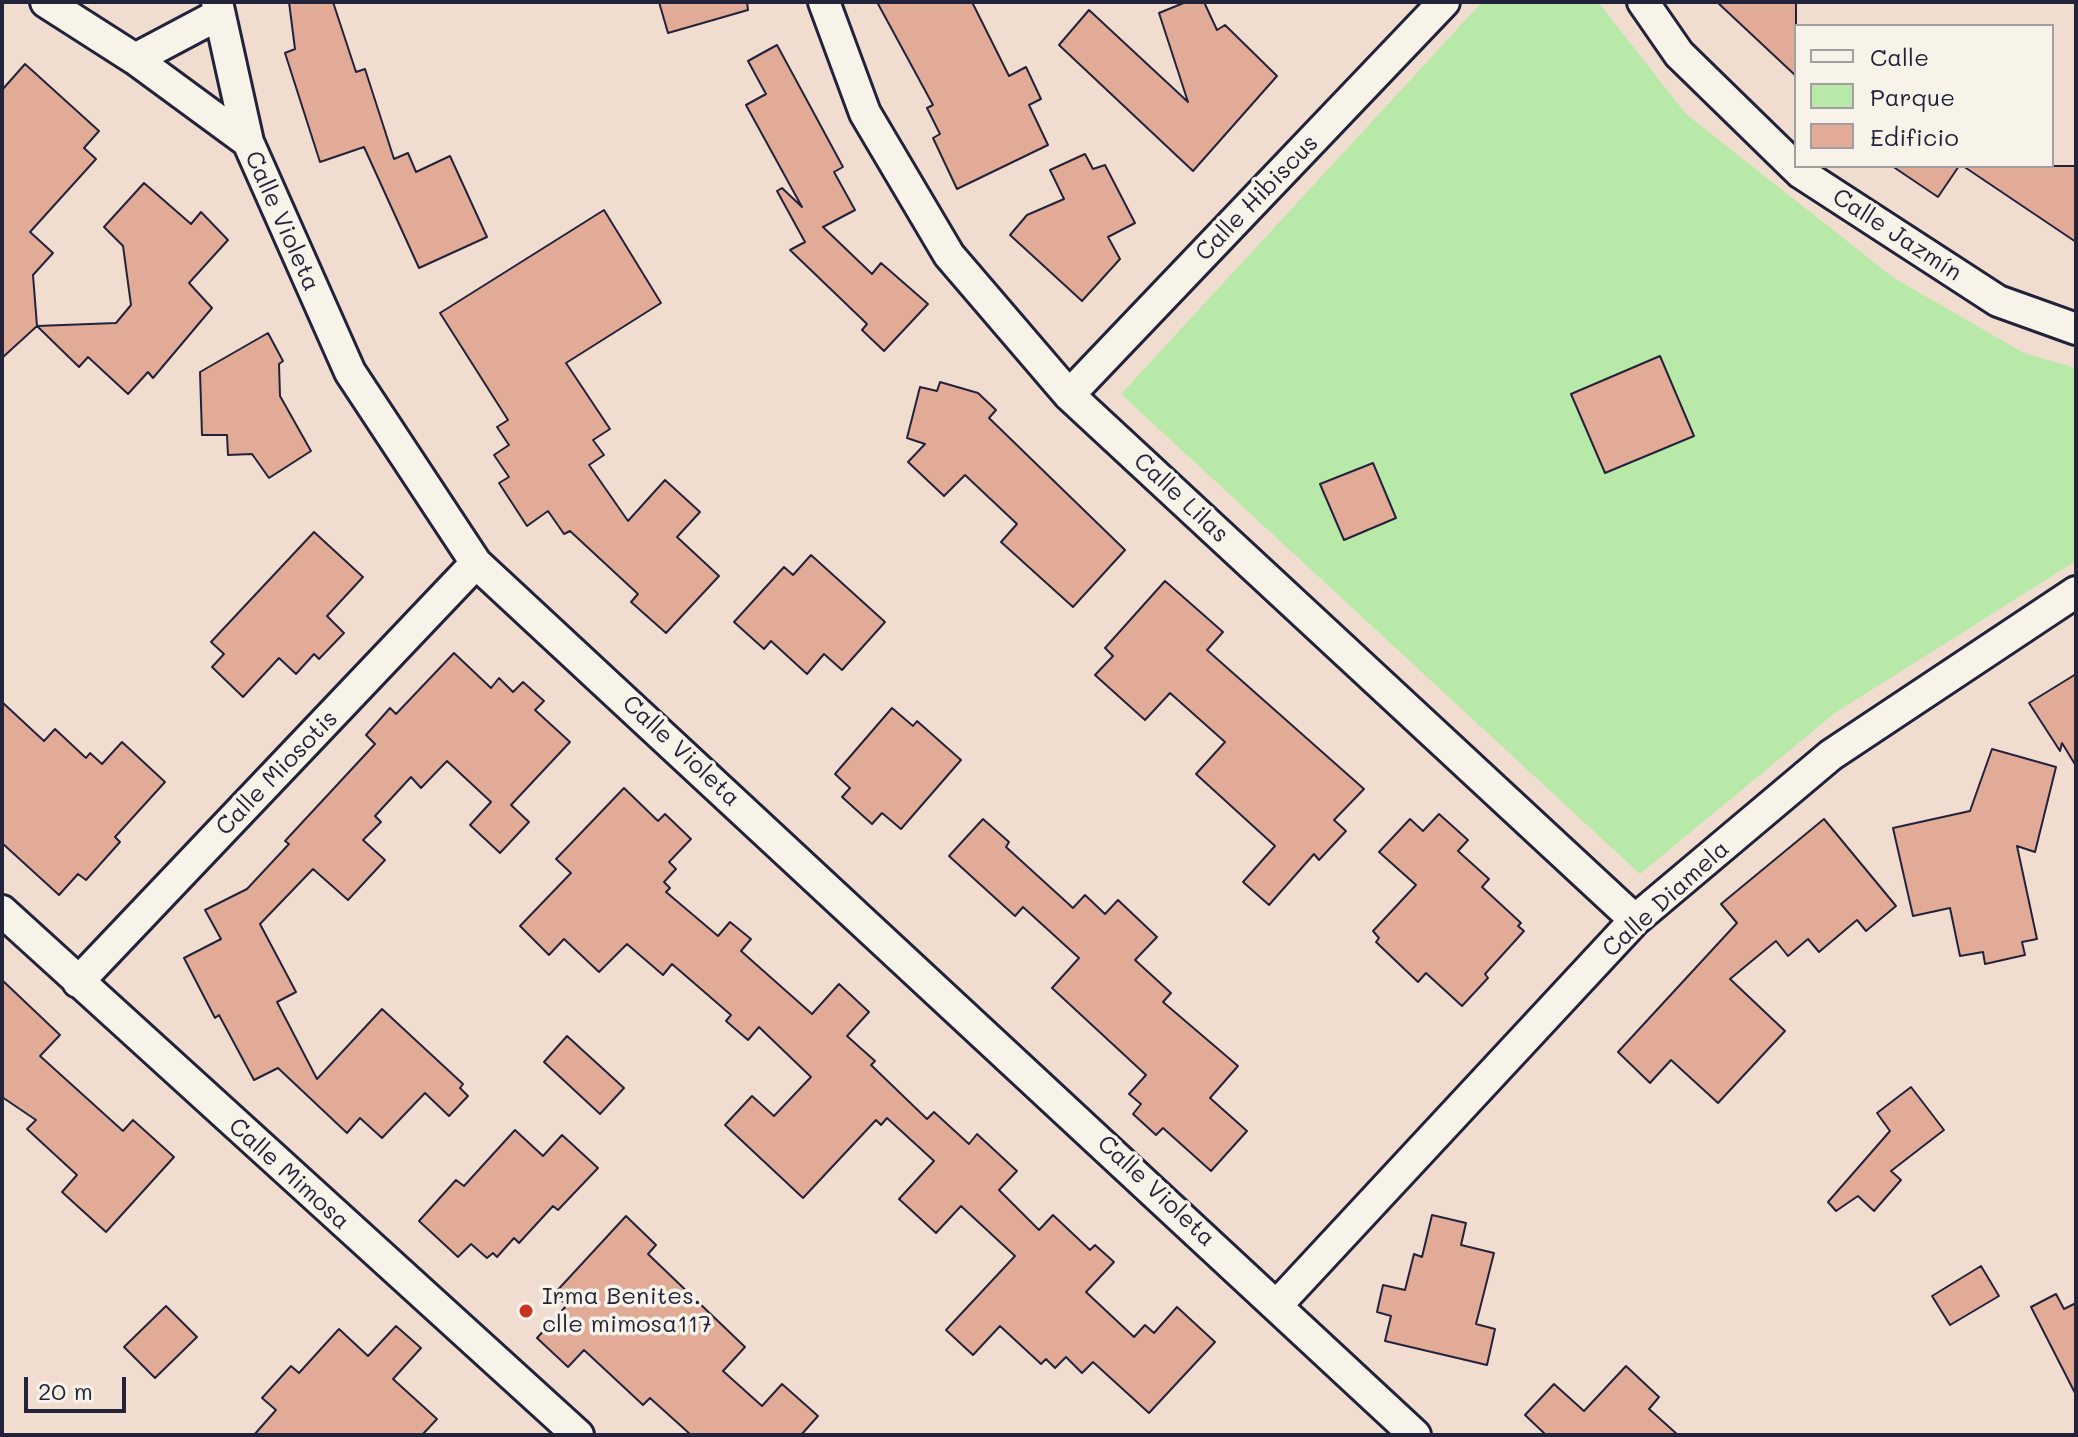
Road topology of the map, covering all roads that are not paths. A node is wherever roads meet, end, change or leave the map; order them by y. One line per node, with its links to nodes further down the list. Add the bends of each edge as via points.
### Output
1 (46, 2): 6 (street, Calle Violeta)
2 (824, 2): 11 (street, Calle Lilas, via 865,113 949,255)
3 (1444, 2): 11 (street, Calle Hibiscus)
4 (1643, 2): 8 (street, Calle Jazmín, via 1679,54)
5 (218, 8): 6 (street); 7 (street)
6 (135, 59): 7 (street, Calle Violeta)
7 (248, 142): 12 (street, Calle Violeta, via 350,372)
8 (1794, 166)
9 (1796, 168): 10 (street, Calle Jazmín, via 1998,301)
10 (2076, 329)
11 (1069, 395): 15 (street, Calle Lilas)
12 (476, 563): 16 (street, Calle Miosotis); 17 (street, Calle Violeta)
13 (2076, 592): 15 (street, Calle Diamela, via 1831,755)
14 (2, 911): 16 (street, Calle Mimosa)
15 (1635, 920): 17 (street, Calle Diamela)
16 (78, 982): 18 (street, Calle Mimosa)
17 (1278, 1304): 19 (street, Calle Violeta)
18 (578, 1435)
19 (1415, 1435)

